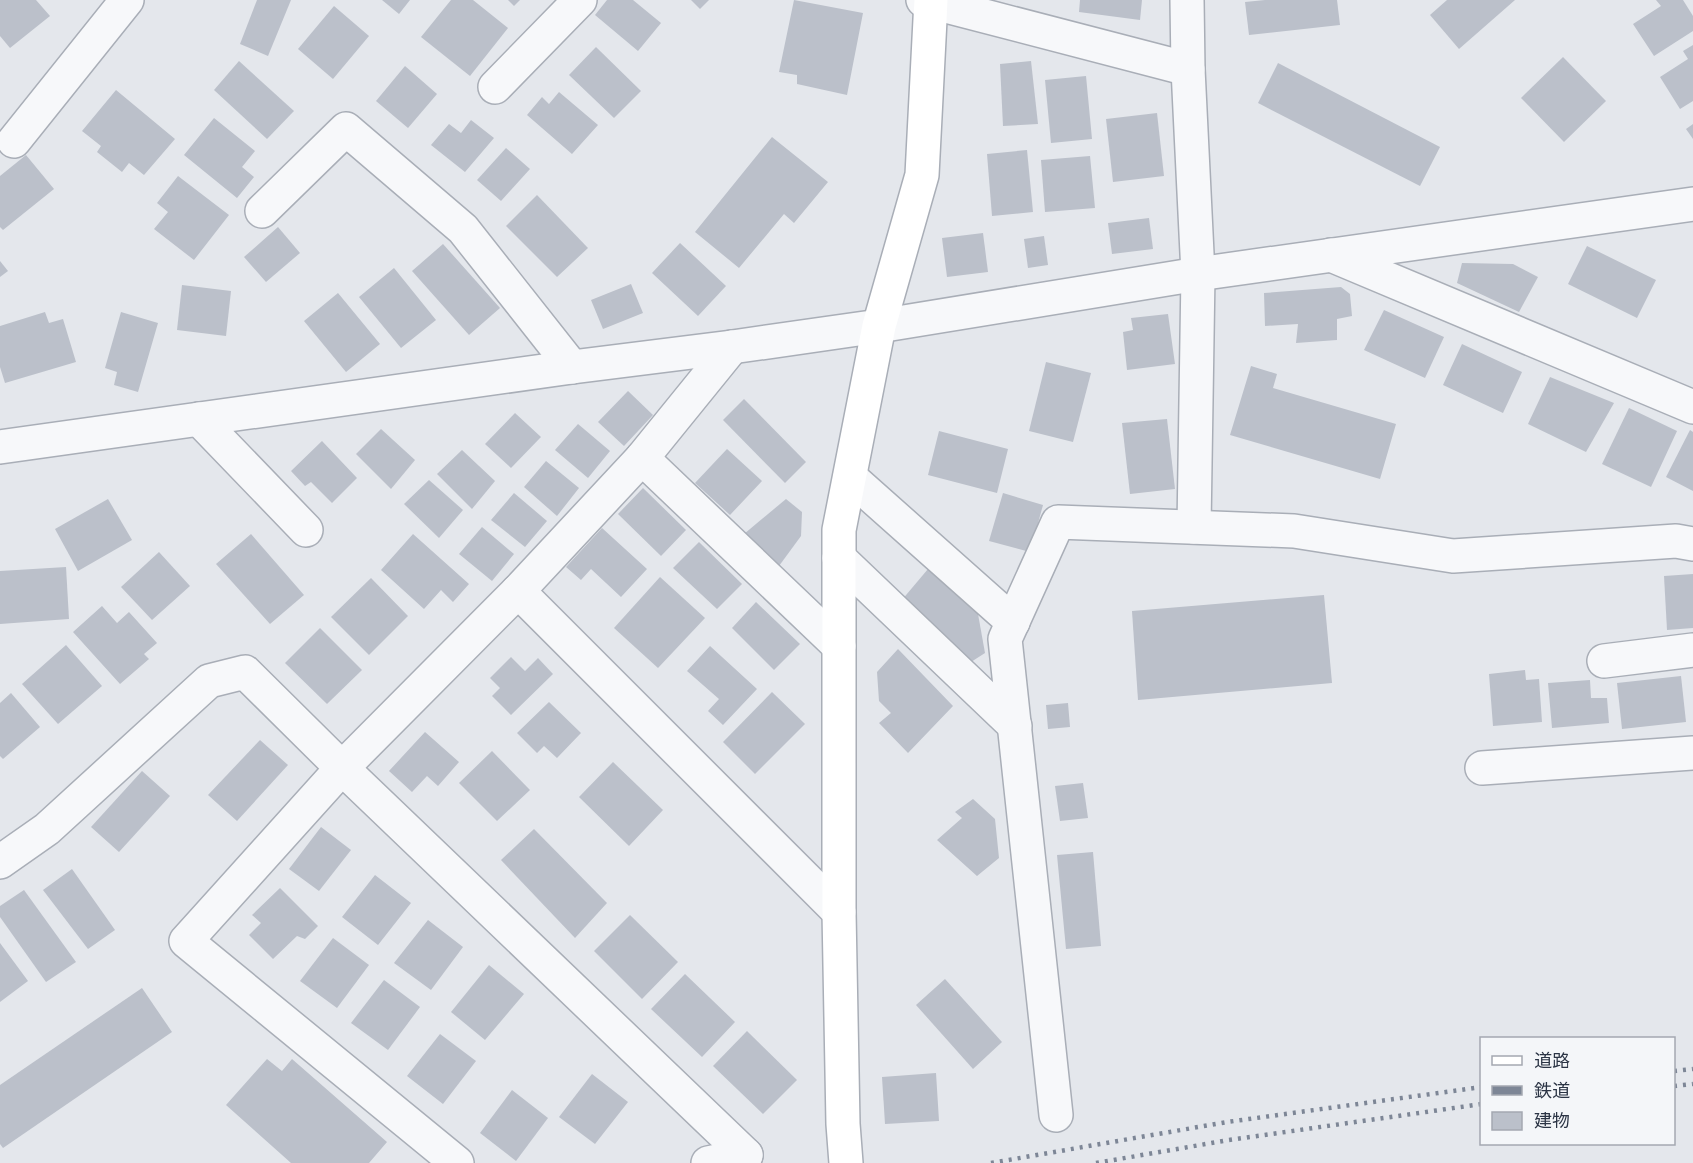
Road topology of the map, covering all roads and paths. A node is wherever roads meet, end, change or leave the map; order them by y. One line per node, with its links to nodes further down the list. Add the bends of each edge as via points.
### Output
1 (127, 0): 7 (street)
2 (580, 0): 6 (street)
3 (1186, 0): 5 (street)
4 (929, 1): 5 (street); 12 (street, via 922,175)
5 (1188, 69): 11 (street)
6 (495, 87)
7 (14, 141)
8 (1693, 204): 10 (street)
9 (262, 211): 14 (street, via 346,129 463,229)
10 (1329, 255): 11 (street); 15 (street)
11 (1198, 274): 12 (street); 20 (street)
12 (879, 326): 13 (street); 19 (street)
13 (732, 347): 14 (street); 18 (street)
14 (572, 367): 16 (street)
15 (1693, 407)
16 (198, 419): 17 (street); 21 (street)
17 (6, 436)
18 (642, 458): 24 (street); 26 (street)
19 (850, 477): 23 (street, via 839,530); 25 (street)
20 (1194, 527): 22 (street, via 1294,531 1453,556 1676,541); 25 (street, via 1058,522)
21 (306, 530)
22 (1693, 544)
23 (838, 558): 26 (street); 29 (street)
24 (518, 591): 31 (street); 34 (street)
25 (1013, 622): 29 (street, via 1005,639)
26 (839, 646): 34 (street)
27 (1693, 650): 28 (street)
28 (1604, 661)
29 (1015, 726): 35 (street)
30 (1693, 753): 32 (street)
31 (342, 768): 33 (street, via 245,672 209,681 47,829); 36 (street, via 186,941); 37 (street, via 746,1155)
32 (1482, 768)
33 (0, 862)
34 (840, 912): 38 (street)
35 (1056, 1115)
36 (457, 1163)
37 (708, 1163)
38 (846, 1163)

